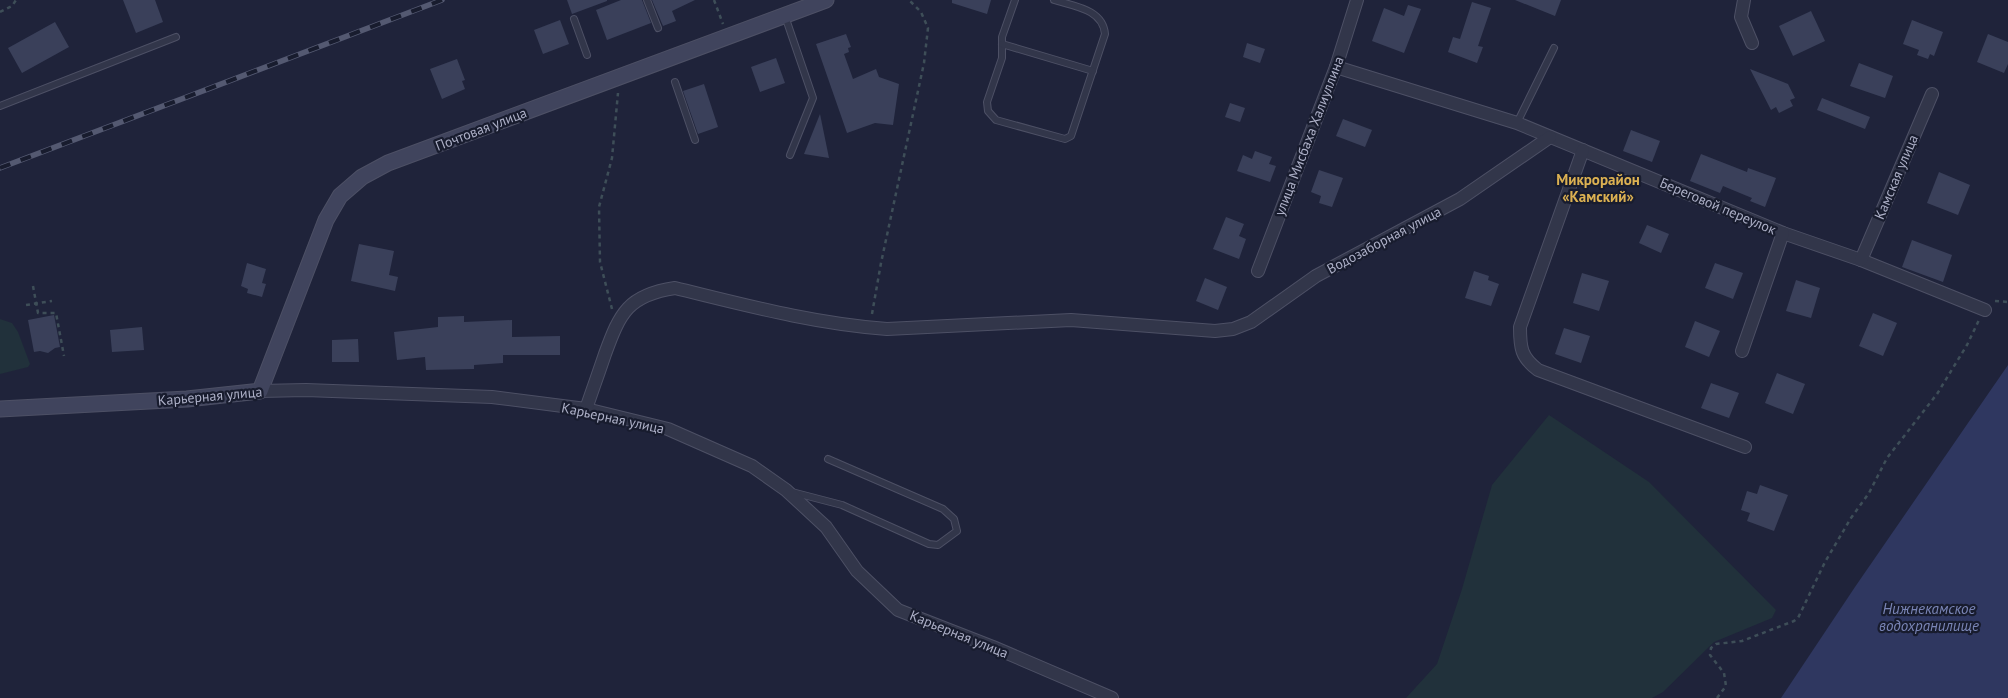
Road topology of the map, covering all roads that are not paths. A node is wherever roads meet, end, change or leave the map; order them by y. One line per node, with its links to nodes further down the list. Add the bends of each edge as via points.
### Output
1 (648, 0): 9 (lane)
2 (826, 0): 7 (street, Почтовая улица)
3 (1015, 0): 12 (lane)
4 (1054, 0): 16 (lane, via 1093,13 1104,25 1105,34)
5 (1357, 0): 15 (street, улица Мисбаха Халиуллина)
6 (1744, 0): 11 (street, via 1741,17)
7 (785, 16): 24 (lane, via 813,98); 30 (street, Почтовая улица, via 388,163 362,176 340,196 326,220)
8 (574, 19): 14 (lane)
9 (658, 28)
10 (176, 37): 19 (lane)
11 (1752, 43)
12 (1002, 44): 16 (lane); 16 (lane, via 1002,58 987,102 988,111 996,120 1066,139 1071,136)
13 (1554, 48): 20 (lane)
14 (587, 55)
15 (1336, 67): 20 (street, Береговой переулок); 27 (street, улица Мисбаха Халиуллина)
16 (1093, 71)
17 (675, 82): 22 (lane)
18 (1932, 94): 26 (street, Камская улица)
19 (0, 106)
20 (1516, 123): 21 (street, Береговой переулок)
21 (1550, 137): 23 (street, Береговой переулок); 32 (street, Водозаборная улица, via 1460,199 1316,276 1251,322 1233,329 1215,331 1071,320 870,328 799,318 675,288 642,298 627,309 616,324)
22 (695, 140)
23 (1584, 150): 25 (street, Береговой переулок); 33 (street, via 1520,327 1523,354 1528,363 1538,370)
24 (790, 155)
25 (1782, 232): 26 (street, Береговой переулок); 29 (street)
26 (1861, 260): 28 (street, Береговой переулок)
27 (1258, 271)
28 (1987, 305)
29 (1742, 351)
30 (260, 391): 31 (street, Карьерная улица, via 187,399); 32 (street, Карьерная улица, via 492,397)
31 (0, 409)
32 (586, 409): 35 (street, Карьерная улица, via 668,429 752,466)
33 (1745, 447)
34 (828, 459): 35 (lane, via 943,509 954,519 957,531 938,545 929,544 842,505)
35 (786, 490): 36 (street, Карьерная улица, via 826,527 857,571 898,610)
36 (1112, 698)

